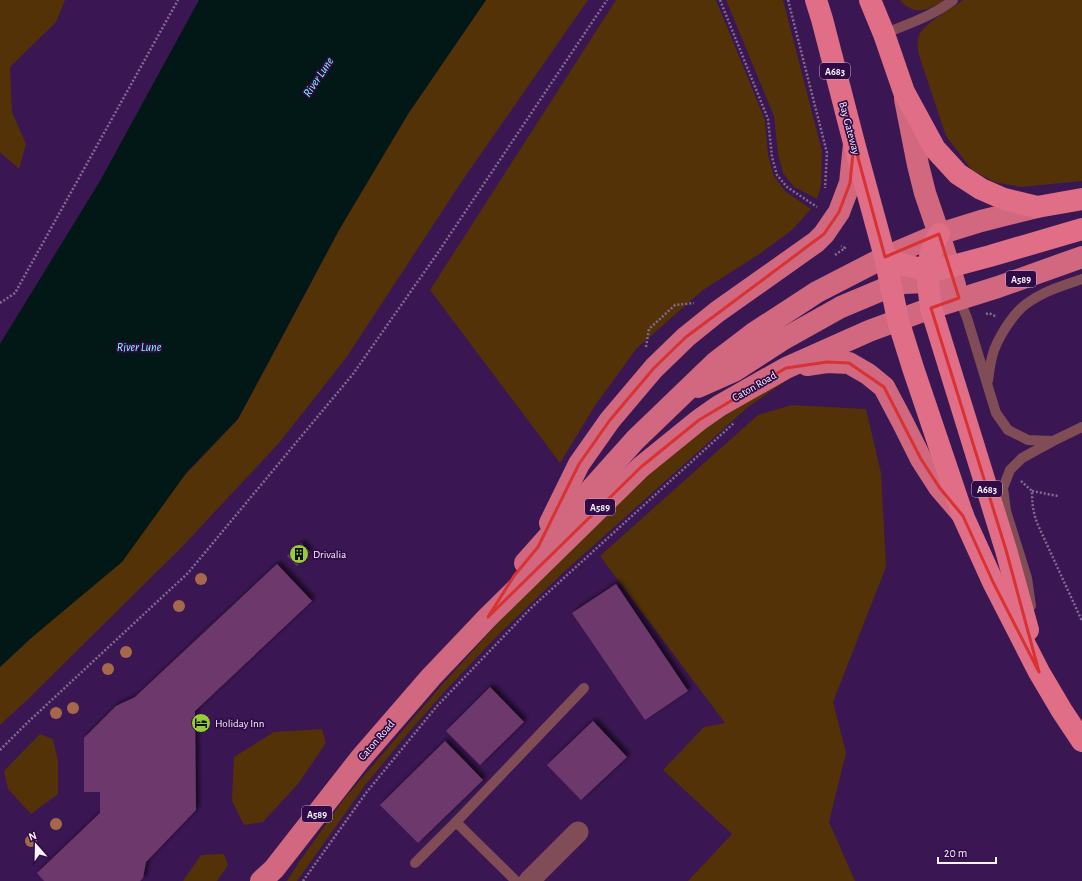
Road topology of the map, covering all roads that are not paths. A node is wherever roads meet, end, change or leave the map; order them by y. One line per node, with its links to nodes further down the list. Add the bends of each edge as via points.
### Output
1 (816, 0): 6 (highway, Bay Gateway / A683)
2 (870, 0): 4 (highway)
3 (953, 0): 4 (lane, via 929,15)
4 (884, 34): 5 (highway)
5 (904, 92): 8 (highway, Caton Road, via 935,149 958,174 1004,200); 10 (main road, via 925,193)
6 (854, 143): 11 (highway, Bay Gateway / A683); 25 (main road, via 850,183 839,212 824,234 717,312 654,368 610,420 579,464)
7 (1082, 199): 8 (highway, Caton Road)
8 (1037, 207): 10 (main road, Caton Road / A589)
9 (1082, 229): 13 (highway)
10 (940, 234): 11 (main road, Caton Road / A589); 13 (main road)
11 (885, 257): 13 (highway); 15 (highway, A683); 21 (main road, Caton Road / A589, via 817,292 754,333 716,362)
12 (1082, 257): 16 (main road, Caton Road / A589)
13 (935, 273): 15 (main road); 16 (main road); 17 (highway, A683)
14 (1082, 279): 20 (lane, via 1048,291 1027,303 1014,316 998,340)
15 (891, 286): 18 (highway, A683); 21 (main road, via 841,306 734,371)
16 (959, 298): 17 (main road, Caton Road / A589); 20 (lane)
17 (931, 308): 18 (main road, Caton Road / A589); 27 (highway, A683, via 1006,550)
18 (898, 320): 19 (main road, Caton Road / A589); 24 (highway, A683)
19 (786, 368): 24 (main road, via 827,362 849,363 884,387 921,459 939,487); 26 (main road, Caton Road / A589, via 699,420 641,467)
20 (987, 384): 23 (lane, via 996,413 1008,430 1028,440)
21 (681, 395): 25 (main road, Caton Road / A589, via 635,440)
22 (1082, 427): 23 (lane)
23 (1053, 441): 27 (lane, via 1022,458 1010,470 1003,488 1006,511 1027,578)
24 (963, 516): 27 (highway, A683)
25 (538, 547): 26 (main road, Caton Road / A589, via 514,576)
26 (488, 617): 33 (main road, Caton Road / A589, via 431,677 360,759)
27 (1039, 672): 29 (highway, A683)
28 (584, 688): 30 (lane)
29 (1082, 741)
30 (456, 822): 32 (lane); 34 (lane)
31 (578, 832): 35 (street)
32 (415, 863)
33 (268, 877)
34 (516, 881)
35 (529, 881)

